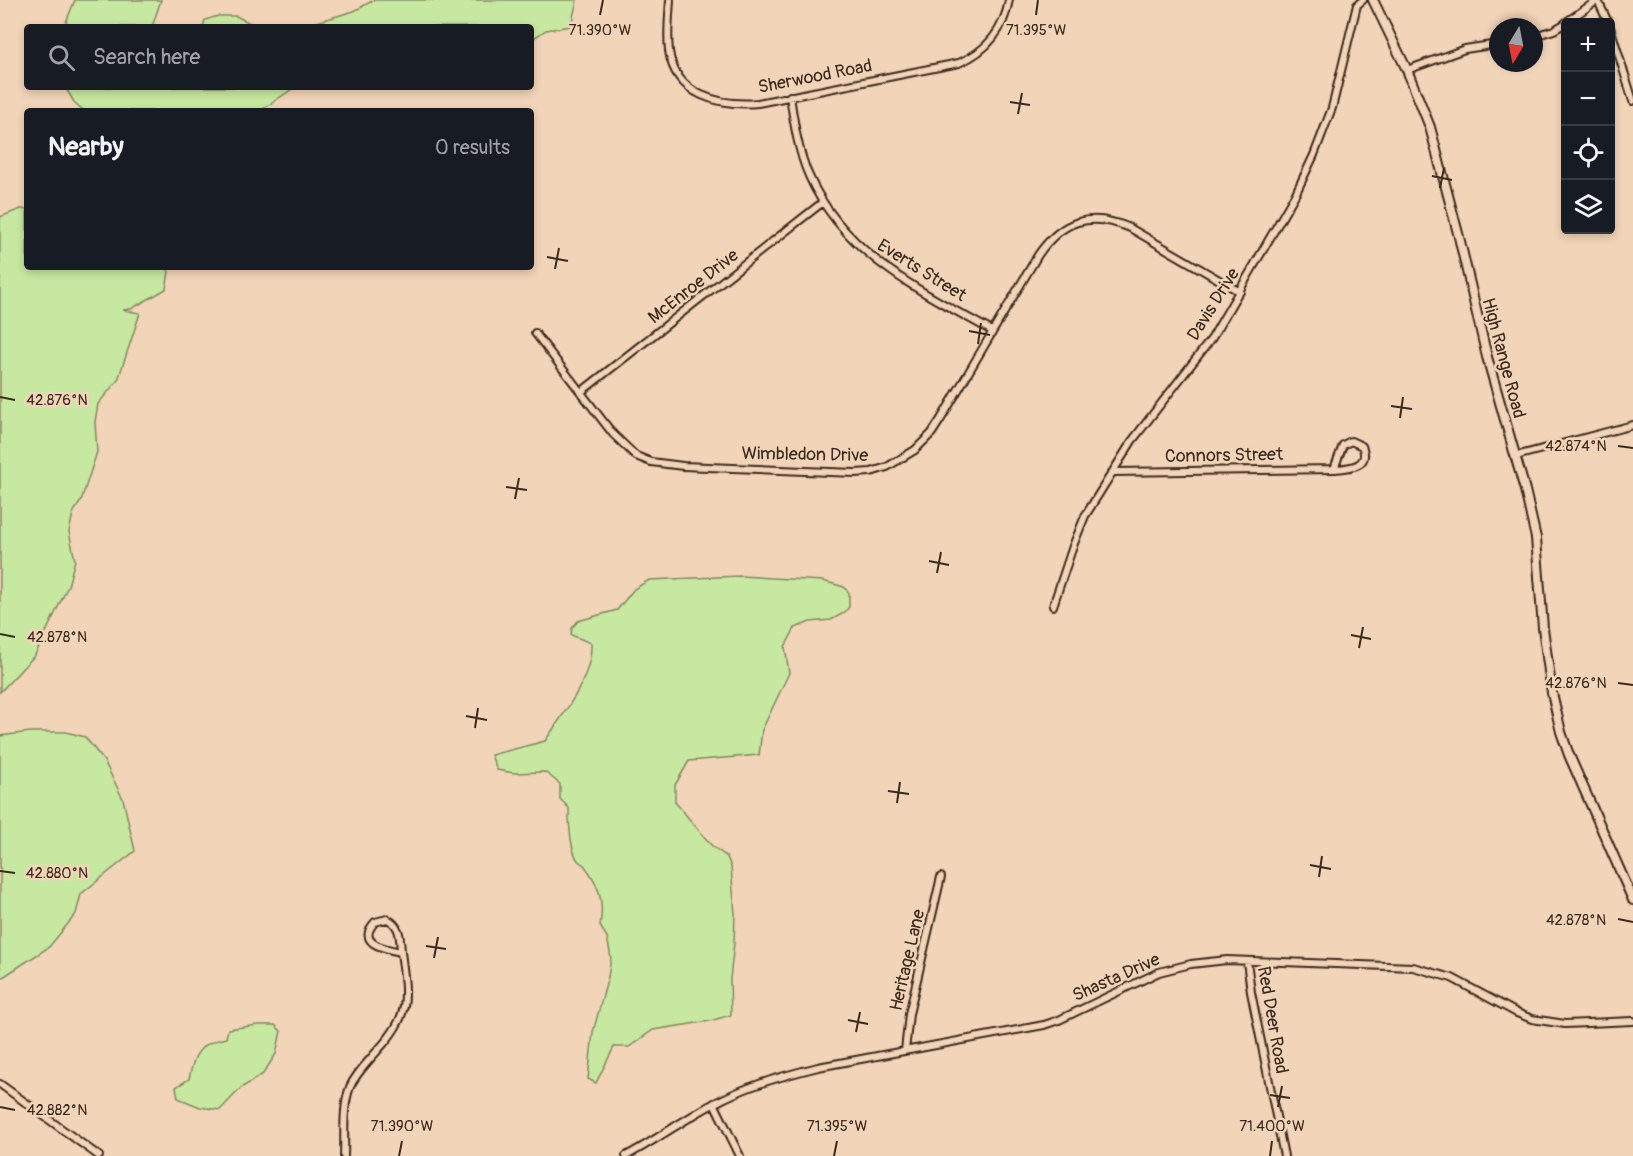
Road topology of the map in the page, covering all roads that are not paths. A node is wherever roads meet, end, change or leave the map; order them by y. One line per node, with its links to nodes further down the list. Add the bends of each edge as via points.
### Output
1 (670, 0): 13 (street, Sherwood Road, via 669,52 682,81 694,92 709,100 742,105)
2 (1009, 0): 13 (street, Sherwood Road, via 997,33 987,46 959,63)
3 (1363, 0): 16 (street, Davis Drive, via 1357,5 1332,108 1314,155)
4 (1372, 0): 12 (street, High Range Road)
5 (1598, 0): 6 (street); 7 (street)
6 (1573, 18)
7 (1606, 18)
8 (1561, 26): 9 (street)
9 (1543, 33)
10 (1615, 40): 14 (street)
11 (1489, 45): 12 (street, via 1466,49)
12 (1407, 70): 21 (street, High Range Road, via 1434,143)
13 (790, 96): 15 (street, Everts Street, via 803,160)
14 (1633, 101)
15 (823, 202): 17 (street, Everts Street, via 847,235 877,262); 19 (street, McEnroe Drive)
16 (1239, 292): 17 (street, Wimbledon Drive, via 1130,228 1114,221 1081,221 1059,231 1047,242); 23 (street, Davis Drive, via 1212,338 1132,441)
17 (992, 331): 19 (street, Wimbledon Drive, via 926,439 902,460 871,472 651,462 623,446)
18 (535, 333): 19 (street, Wimbledon Drive)
19 (581, 392)
20 (1633, 425): 21 (street)
21 (1516, 456): 26 (street, High Range Road, via 1536,538 1547,660 1561,732)
22 (1334, 469): 22 (street, Connors Street, via 1343,445 1351,441 1362,446 1365,454 1359,464); 23 (street, Connors Street)
23 (1113, 472): 24 (street, Davis Drive, via 1085,516)
24 (1053, 606)
25 (941, 877): 30 (street, Heritage Lane, via 909,1014)
26 (1633, 900)
27 (401, 952): 27 (street, via 395,924 387,919 375,922 369,934 373,943); 34 (street, via 405,990 402,1016 396,1030 351,1086 346,1102)
28 (1247, 960): 29 (street, Shasta Drive, via 1413,967 1452,978 1532,1018 1565,1024); 30 (street, Shasta Drive, via 1208,961 1176,968 1144,978 1059,1020); 37 (street, Red Deer Road)
29 (1633, 1021)
30 (905, 1051): 32 (street, Shasta Drive, via 787,1075 748,1087)
31 (0, 1084): 33 (street)
32 (714, 1104): 35 (street, Shasta Drive); 36 (street)
33 (99, 1156)
34 (344, 1156)
35 (626, 1156)
36 (740, 1156)
37 (1284, 1156)

